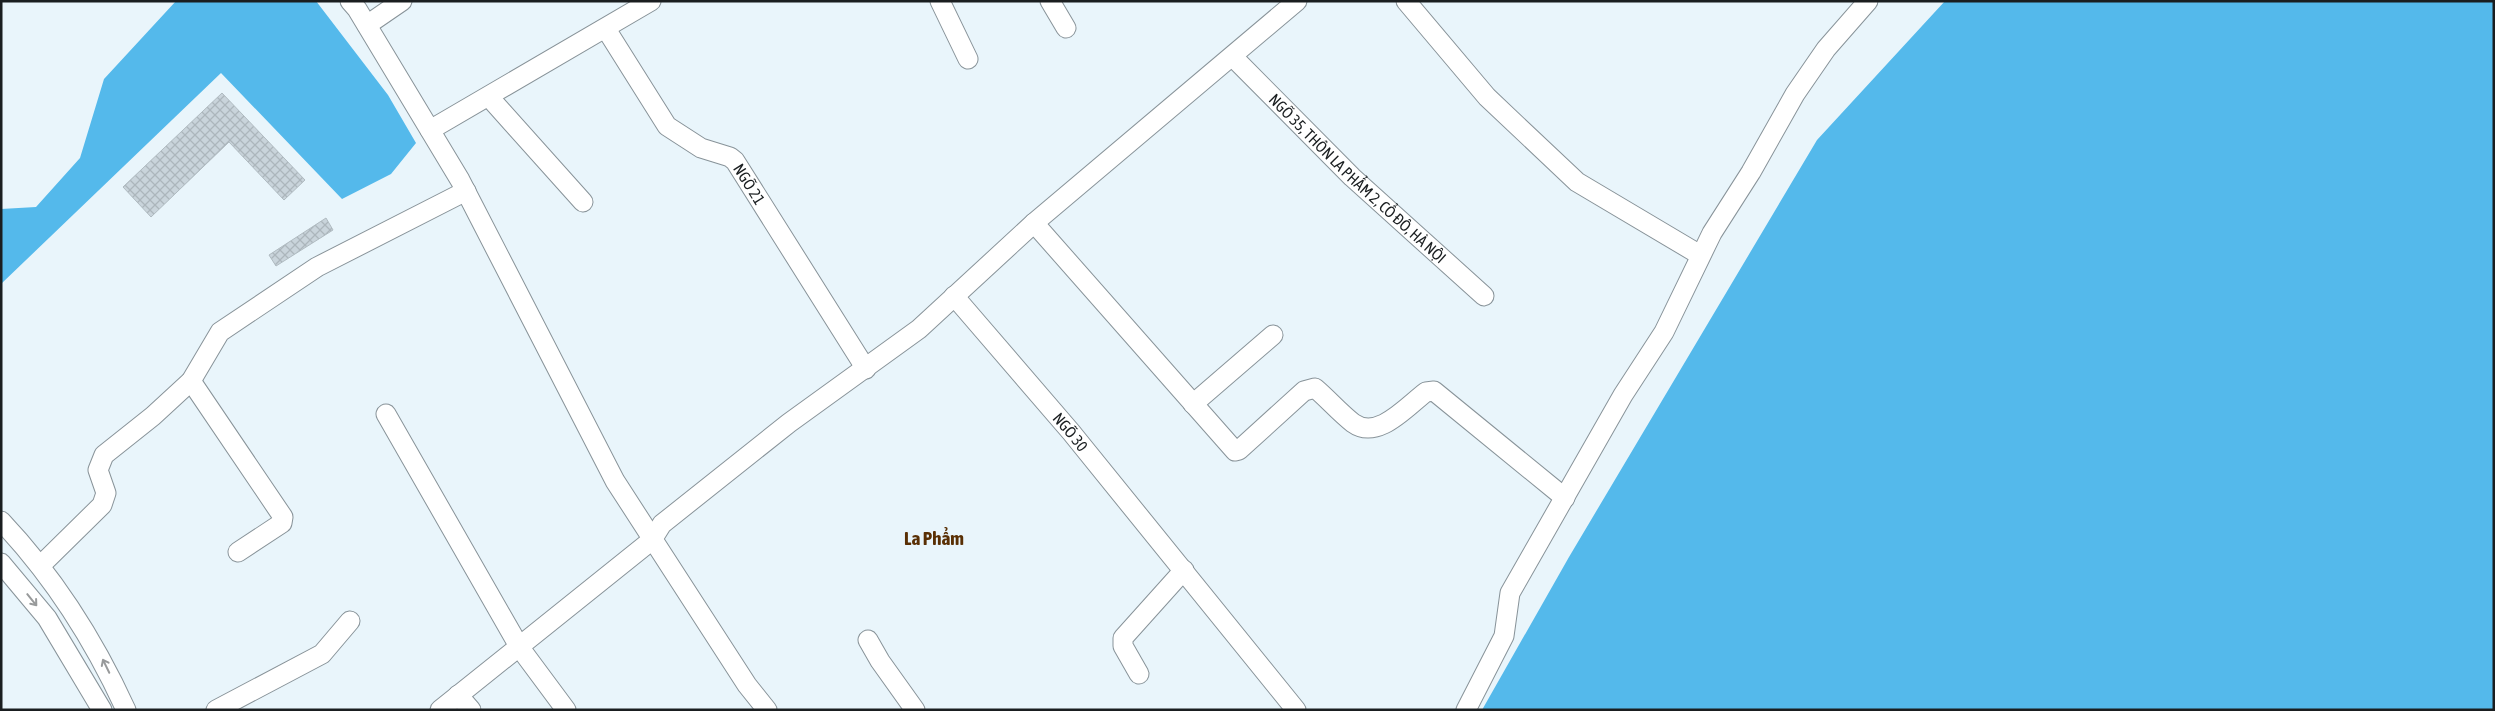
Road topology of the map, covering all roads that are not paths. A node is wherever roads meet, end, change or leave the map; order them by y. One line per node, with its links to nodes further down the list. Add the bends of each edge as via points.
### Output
1 (350, 1): 9 (street)
2 (402, 1): 9 (street)
3 (651, 1): 10 (street)
4 (940, 1): 13 (street)
5 (1050, 1): 11 (street)
6 (1298, 1): 12 (street)
7 (1406, 1): 19 (street, via 1487,96 1577,182)
8 (1868, 1): 19 (street, via 1826,49 1795,94)
9 (367, 25): 15 (street)
10 (606, 28): 14 (street); 23 (street, NGÕ 21, via 667,126 701,148 735,161)
11 (1066, 28)
12 (1233, 57): 18 (street); 21 (street, NGÕ 35, THÔN LA PHẨM 2, CỔ ĐÔ, HÀ NỘI, via 1352,177)
13 (968, 59)
14 (489, 98): 15 (street); 17 (street)
15 (430, 130): 16 (street)
16 (466, 191): 24 (street, via 317,267 220,332); 29 (street, via 615,481)
17 (583, 202)
18 (1034, 223): 20 (street); 25 (street)
19 (1700, 255): 27 (street, via 1664,332 1623,395)
20 (954, 296): 23 (street, via 919,329); 33 (street, NGÕ 30, via 1040,394)
21 (1484, 296)
22 (1273, 334): 25 (street)
23 (866, 369): 29 (street, via 789,423 662,524)
24 (190, 381): 30 (street, via 283,517 282,523); 32 (street, via 104,455 98,470 106,493 102,505)
25 (1193, 404): 27 (street, via 1236,451 1304,391 1312,388 1353,423 1367,428 1380,427 1426,392 1434,391)
26 (386, 414): 36 (street)
27 (1565, 498): 48 (street, via 1510,593 1504,636)
28 (1, 521): 32 (street)
29 (652, 540): 36 (street); 46 (street, via 747,685)
30 (238, 552)
31 (1, 563): 40 (street, one-way to 40, via 47,618)
32 (40, 566): 41 (street, one-way to 32, via 103,659)
33 (1184, 570): 37 (street, via 1123,638 1123,646); 47 (street, NGÕ 30)
34 (350, 622): 42 (street, via 322,654)
35 (868, 640): 39 (street)
36 (520, 648): 38 (street); 45 (street)
37 (1139, 674)
38 (458, 695): 43 (street); 44 (street)
39 (913, 709)
40 (102, 710)
41 (126, 710)
42 (216, 710)
43 (440, 710)
44 (471, 710)
45 (566, 710)
46 (767, 710)
47 (1296, 710)
48 (1466, 710)

